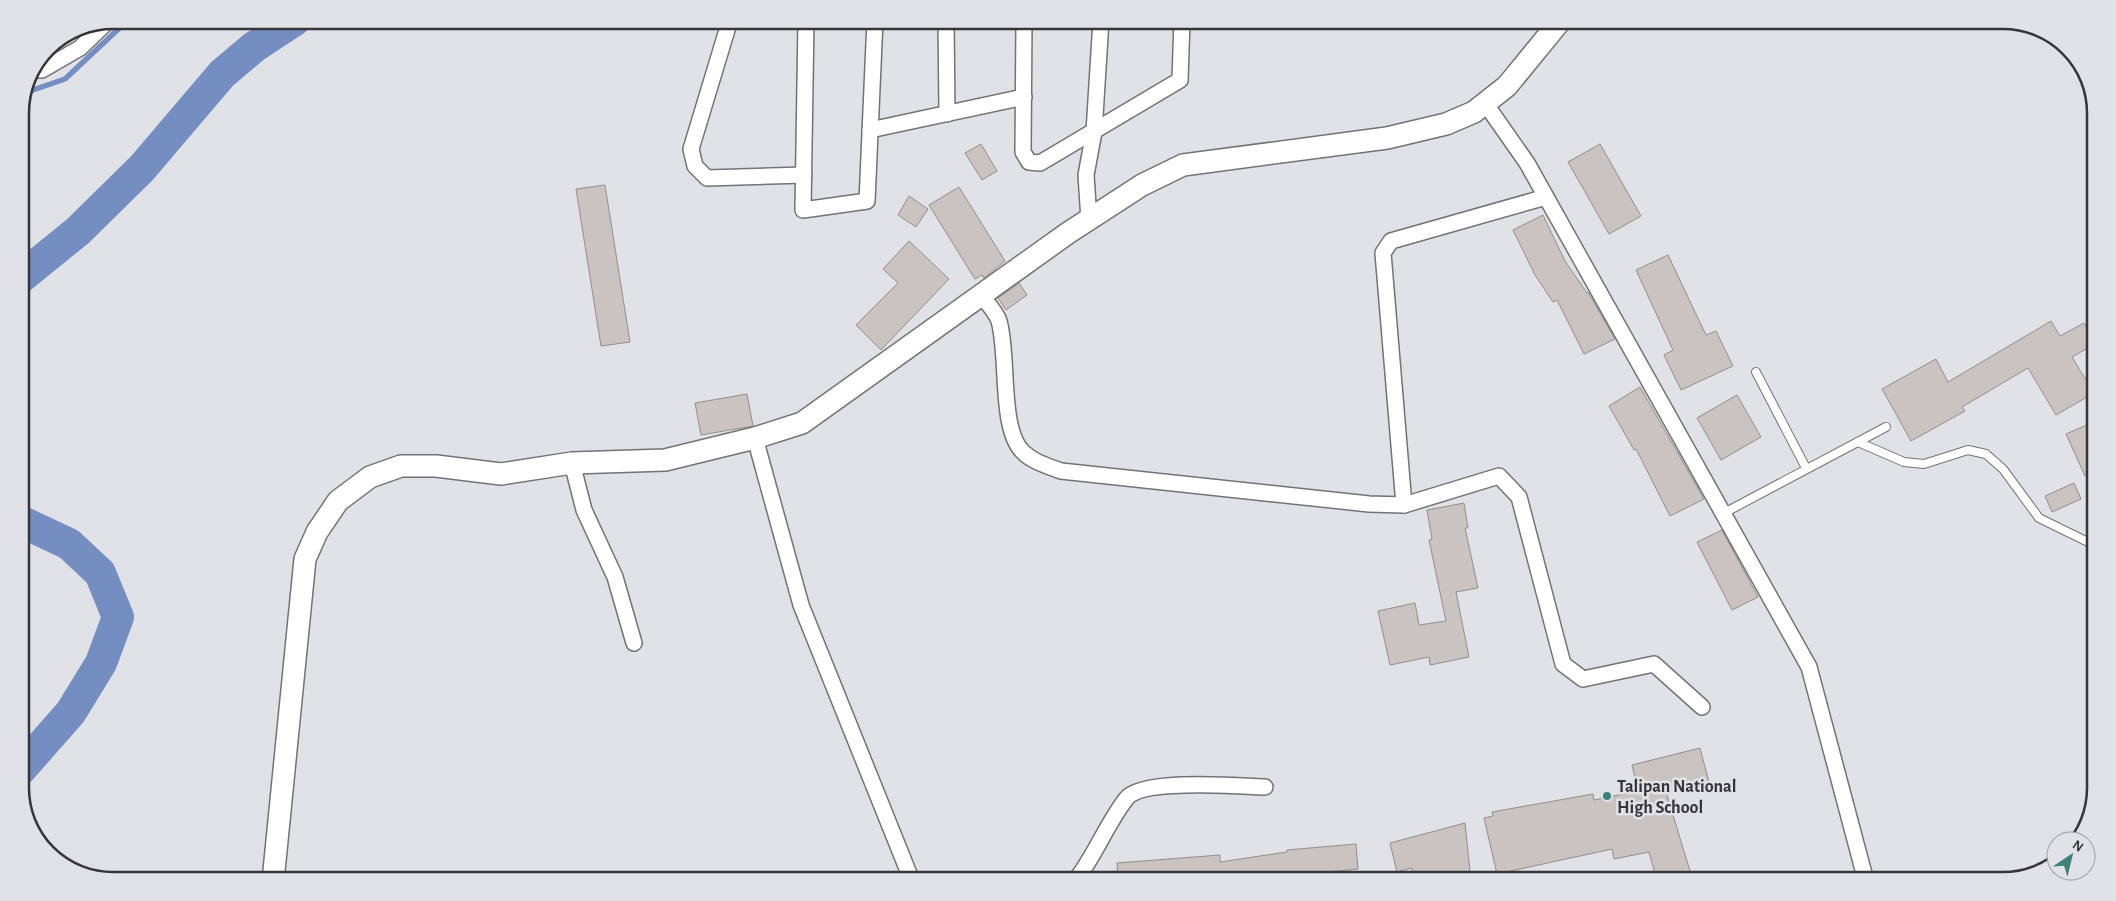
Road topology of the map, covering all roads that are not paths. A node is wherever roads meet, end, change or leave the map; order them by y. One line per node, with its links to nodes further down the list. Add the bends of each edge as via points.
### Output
1 (727, 29): 16 (street, via 692,150 695,166 707,178)
2 (806, 29): 16 (street)
3 (875, 29): 14 (street)
4 (946, 29): 13 (street)
5 (1024, 29): 11 (street)
6 (1100, 29): 15 (street)
7 (1182, 29): 15 (street, via 1180,80)
8 (1554, 29): 12 (street, via 1507,86)
9 (99, 30): 10 (street, via 80,48)
10 (41, 70)
11 (1024, 98): 13 (street); 15 (street, via 1023,152 1029,162 1040,163)
12 (1485, 103): 17 (street, via 1527,163); 18 (street, via 1474,112 1446,124 1387,138 1183,165 1142,184)
13 (947, 114): 14 (street)
14 (870, 130): 16 (street, via 867,201 803,210)
15 (1094, 132): 18 (street, via 1086,175)
16 (804, 175)
17 (1546, 197): 26 (street, via 1390,241 1383,253); 27 (street)
18 (1089, 220): 19 (street)
19 (982, 295): 22 (street, via 802,423); 26 (street, via 998,318 1003,338 1013,436 1022,452 1036,462 1061,470 1369,504)
20 (1756, 372): 25 (lane)
21 (1886, 426): 23 (lane)
22 (755, 438): 24 (street, via 665,460); 33 (street, via 801,606)
23 (1858, 442): 25 (lane); 28 (lane, via 1904,462 1924,464 1968,450 1986,454 2003,469 2040,518)
24 (572, 464): 29 (street, via 584,510 615,578); 32 (street, via 501,474 436,466 401,466 370,476 338,501 317,532 305,559)
25 (1806, 468): 27 (lane)
26 (1404, 505): 30 (street, via 1499,476 1519,497 1563,664 1583,679 1654,664)
27 (1724, 513): 35 (street, via 1809,667)
28 (2087, 542)
29 (634, 643)
30 (1702, 707)
31 (1265, 787): 34 (street, via 1192,785 1149,788 1127,797)
32 (274, 872)
33 (908, 872)
34 (1082, 872)
35 (1864, 872)

